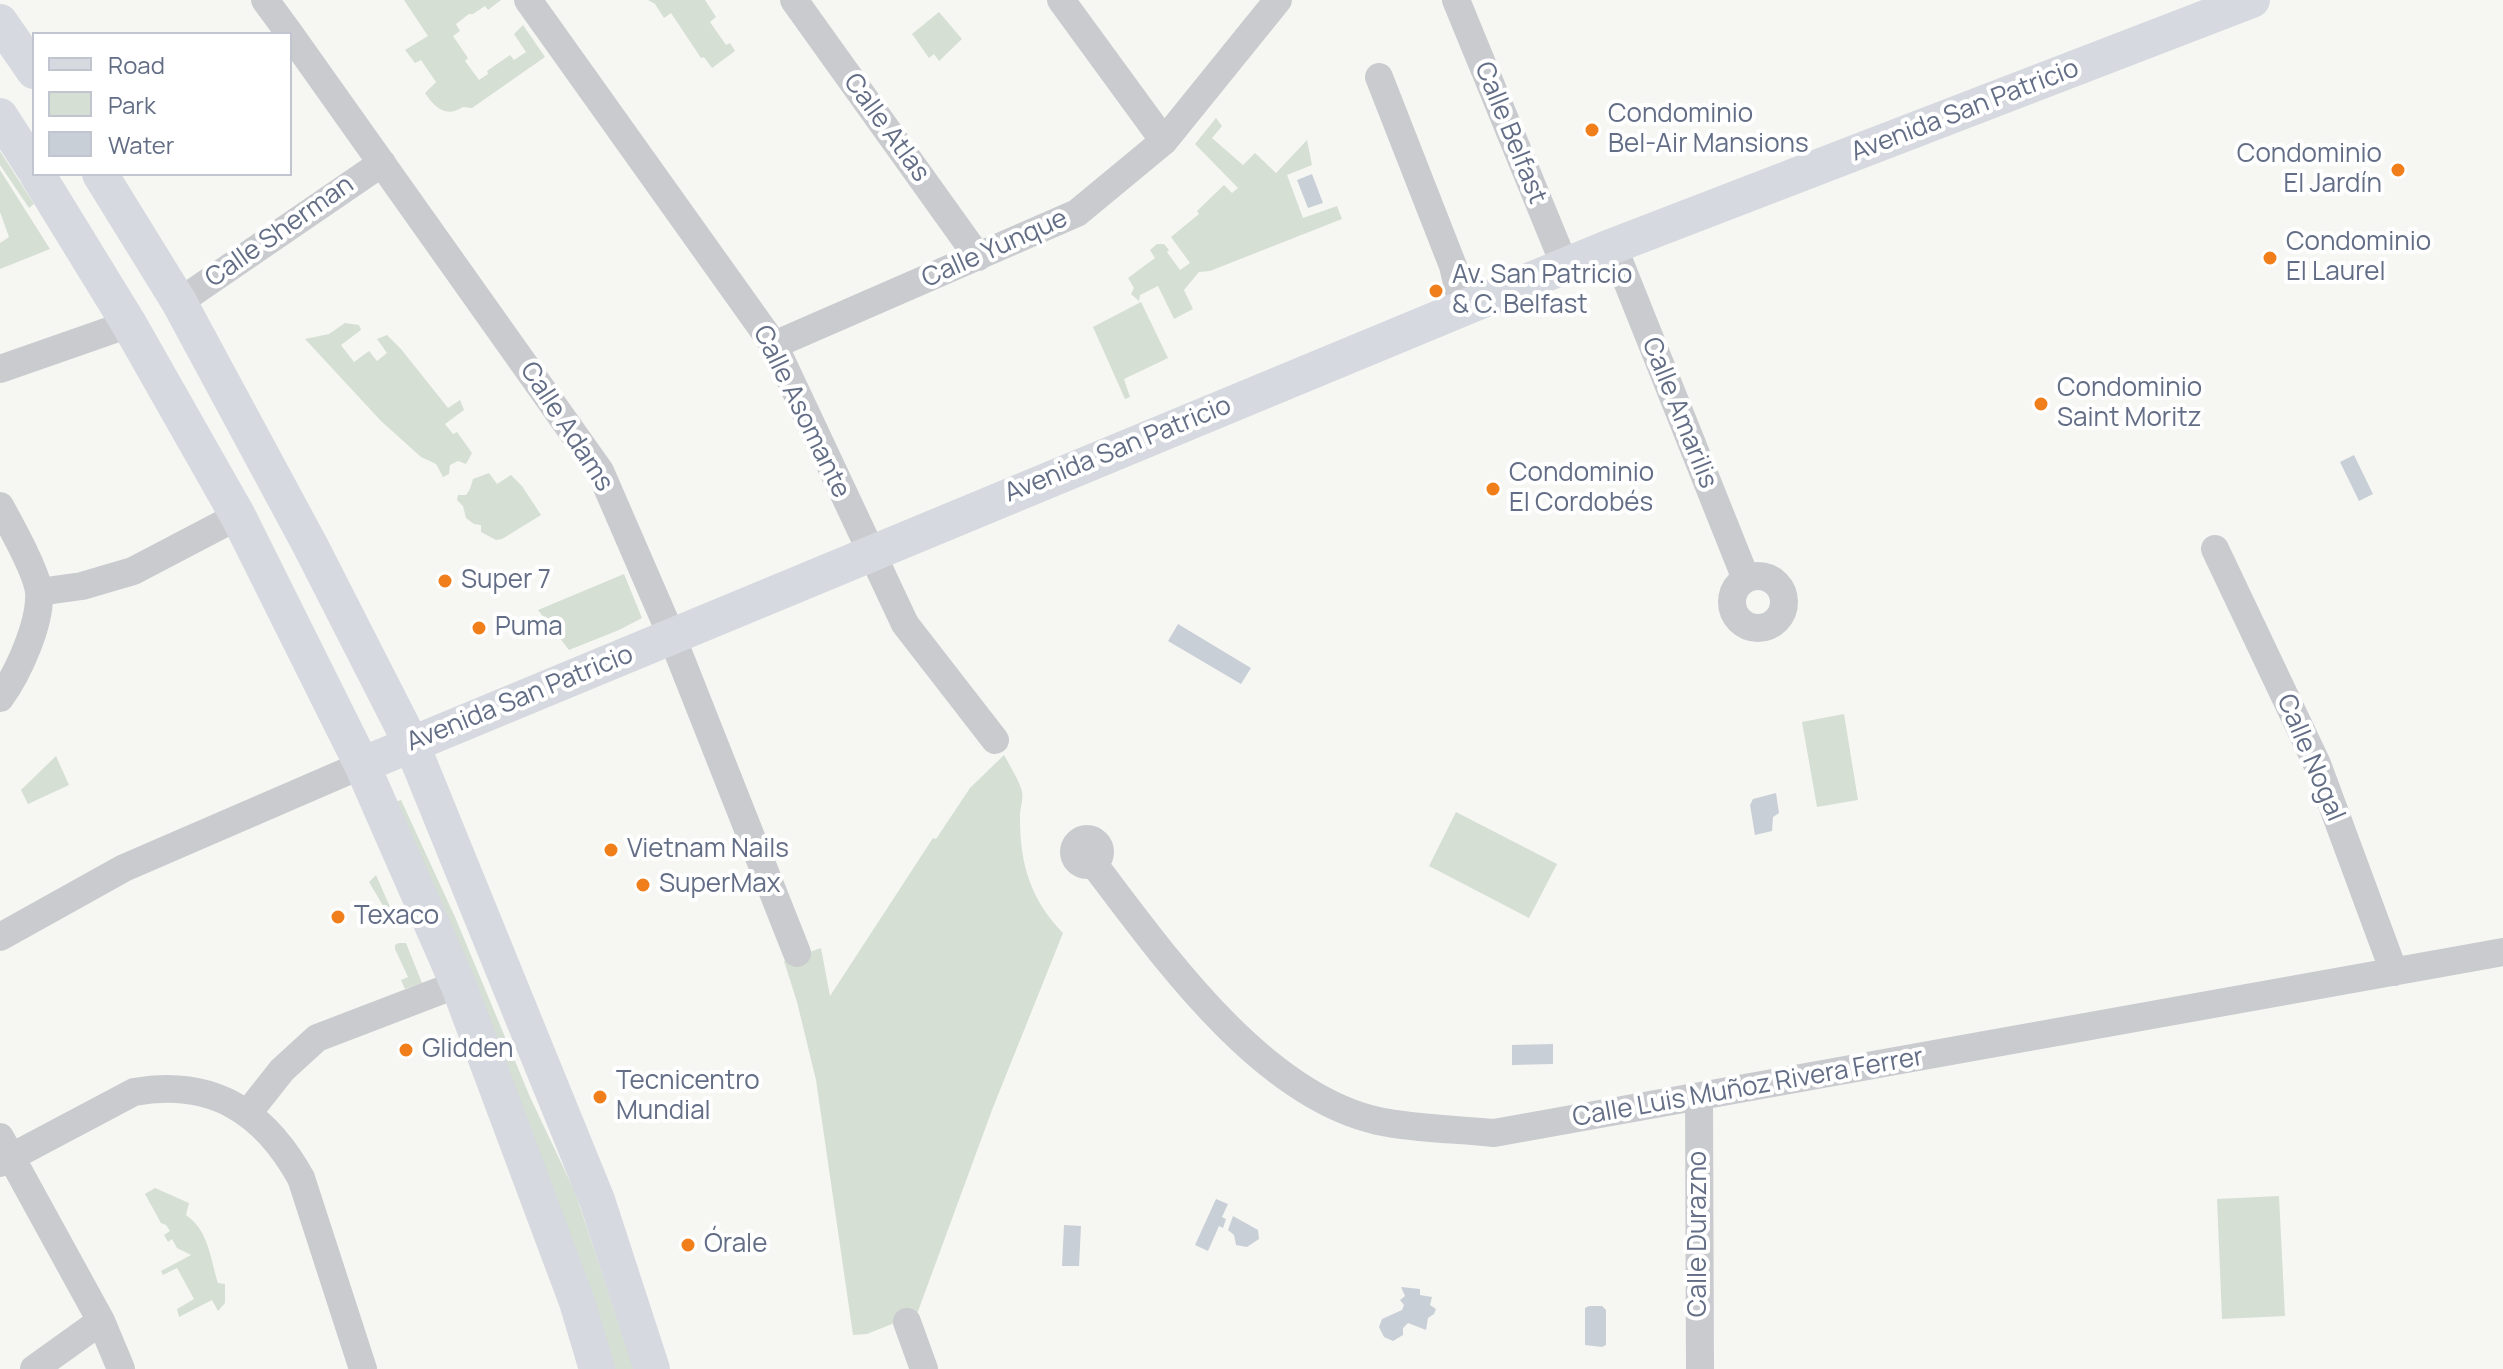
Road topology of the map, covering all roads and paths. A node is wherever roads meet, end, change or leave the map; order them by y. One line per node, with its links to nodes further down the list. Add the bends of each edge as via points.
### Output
1 (265, 0): 10 (street, Calle Adams)
2 (528, 0): 26 (street, Calle Asomante)
3 (794, 0): 21 (street, Calle Atlas)
4 (1061, 0): 15 (street)
5 (1278, 0): 15 (street, Calle Yunque)
6 (1456, 0): 22 (street, Calle Belfast)
7 (2252, 0): 8 (main road, Avenida San Patricio)
8 (2199, 9): 20 (main road, Avenida San Patricio)
9 (0, 22): 12 (main road)
10 (289, 32)
11 (292, 37): 16 (street, Calle Adams)
12 (32, 68)
13 (1379, 77): 24 (street, via 1453,266)
14 (0, 116): 17 (main road)
15 (1164, 141): 21 (street, Calle Yunque, via 1077,213)
16 (382, 163): 23 (street, Calle Sherman); 34 (street, Calle Adams, via 600,471)
17 (32, 167)
18 (37, 176): 25 (main road)
19 (101, 176): 23 (main road)
20 (1613, 246): 22 (main road, Avenida San Patricio); 32 (street, Calle Amarilis)
21 (978, 257): 26 (street, Calle Yunque)
22 (1565, 266): 24 (main road, Avenida San Patricio)
23 (179, 302): 37 (main road)
24 (1463, 308): 31 (main road, Avenida San Patricio)
25 (129, 324): 27 (street); 29 (main road)
26 (774, 345): 31 (street, Calle Asomante)
27 (0, 369)
28 (0, 506): 33 (street)
29 (238, 516): 33 (street, via 133,571); 38 (main road)
30 (2215, 549): 43 (street, Calle Nogal, via 2317,764)
31 (870, 553): 34 (main road, Avenida San Patricio); 36 (street, Calle Asomante, via 905,624)
32 (1746, 579)
33 (39, 592): 35 (street, via 23,657)
34 (672, 637): 37 (main road, Avenida San Patricio); 42 (street, Calle Adams)
35 (0, 698)
36 (995, 740)
37 (411, 743): 38 (main road, Avenida San Patricio); 54 (main road, via 597,1200)
38 (362, 765): 40 (street, Avenida San Patricio, via 124,868); 44 (main road)
39 (1093, 863): 45 (street, Calle Luis Muñoz Rivera Ferrer, via 1205,1003 1274,1069 1344,1109 1378,1121 1494,1133)
40 (0, 937)
41 (2503, 952): 43 (street, Calle Luis Muñoz Rivera Ferrer)
42 (797, 953)
43 (2394, 972): 45 (street, Calle Luis Muñoz Rivera Ferrer)
44 (458, 984): 46 (street, via 317,1038 282,1070); 53 (main road)
45 (1699, 1098): 56 (street, Calle Durazno)
46 (248, 1113): 47 (street, via 189,1089 158,1088 134,1092); 52 (street, via 271,1132 301,1178)
47 (4, 1152): 48 (street)
48 (101, 1321): 50 (street); 51 (street)
49 (907, 1322): 55 (street)
50 (34, 1369)
51 (121, 1369)
52 (363, 1369)
53 (597, 1369)
54 (652, 1369)
55 (924, 1369)
56 (1700, 1369)

